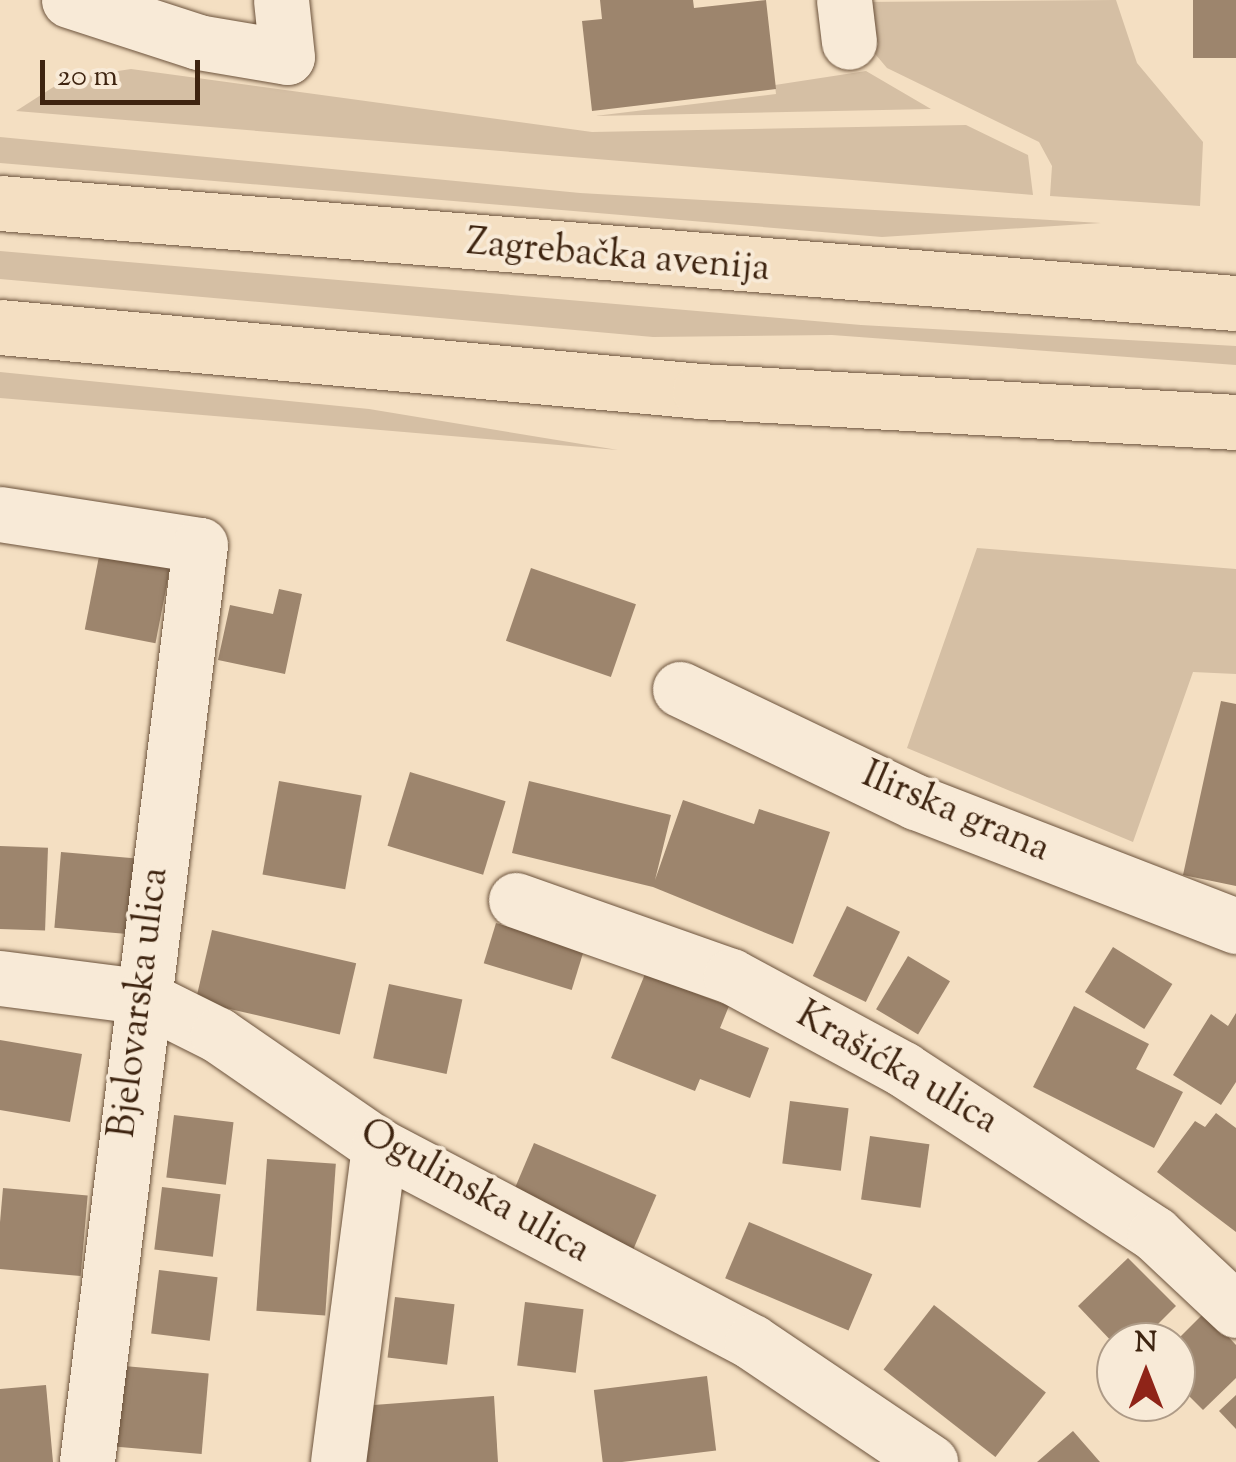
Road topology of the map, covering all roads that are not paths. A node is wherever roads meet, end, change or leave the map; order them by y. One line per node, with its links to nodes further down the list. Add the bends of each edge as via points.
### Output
1 (69, 0): 2 (street, via 198,42 287,58)
2 (280, 0)
3 (0, 204): 4 (main road, Zagrebačka avenija)
4 (1236, 303)
5 (0, 326): 6 (main road, via 700,391)
6 (1236, 422)
7 (0, 514): 12 (street, Bjelovarska ulica, via 200,544)
8 (680, 689): 10 (street, Ilirska grana, via 916,802)
9 (516, 900): 14 (street, Krašićka ulica, via 731,976 904,1069 1155,1234)
10 (1236, 926)
11 (0, 978): 12 (street, Ogulinska ulica)
12 (140, 996): 13 (street, Ogulinska ulica, via 218,1035); 15 (street, Bjelovarska ulica)
13 (379, 1146): 16 (street); 17 (street, Ogulinska ulica, via 752,1342)
14 (1236, 1310)
15 (87, 1462)
16 (338, 1462)
17 (930, 1462)

